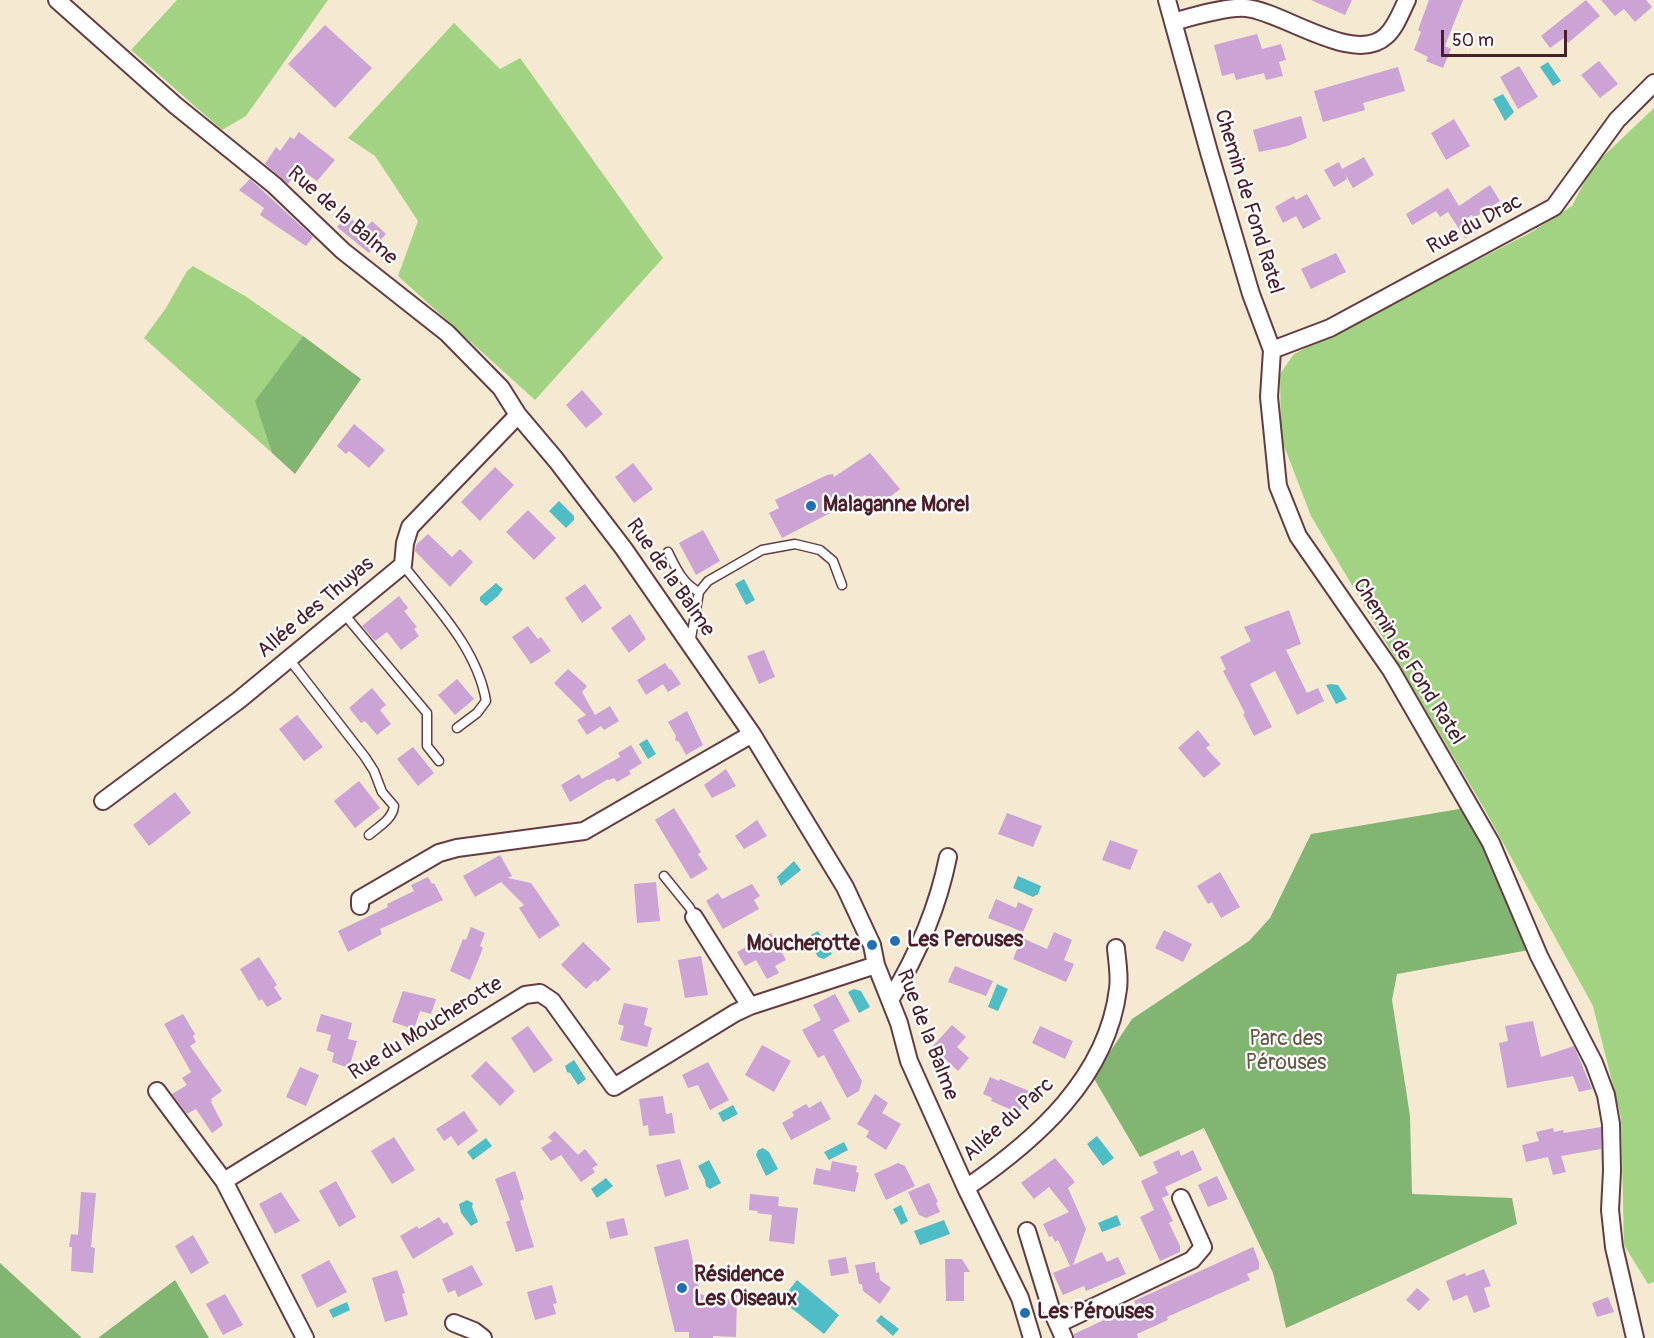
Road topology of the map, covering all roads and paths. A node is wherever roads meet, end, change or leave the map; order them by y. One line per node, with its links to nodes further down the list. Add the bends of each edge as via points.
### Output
1 (57, 0): 7 (street, Rue de la Balme, via 175,105 274,185 343,251 447,333 501,388)
2 (1167, 0): 4 (street, Chemin de Fond Ratel)
3 (1407, 0): 4 (street, via 1386,36 1365,45 1342,43 1244,7)
4 (1173, 22): 6 (street, Chemin de Fond Ratel, via 1248,283)
5 (1654, 83): 6 (street, Rue du Drac, via 1617,120 1554,207 1330,328)
6 (1272, 350): 38 (street, Chemin de Fond Ratel, via 1269,398 1278,486 1298,536 1391,670 1491,843 1539,956 1594,1063 1606,1095 1611,1124 1610,1210 1614,1247)
7 (518, 416): 9 (street, Allée des Thuyas, via 410,527); 13 (street, Rue de la Balme, via 624,549)
8 (668, 552): 11 (lane, via 689,587)
9 (403, 565): 12 (street, Allée des Thuyas); 15 (lane, via 458,635 478,672 486,701)
10 (842, 585): 11 (lane, via 833,561 820,550 795,544 762,550 708,581)
11 (699, 592): 13 (lane)
12 (344, 614): 14 (street, Allée des Thuyas); 17 (lane, via 427,713 427,746)
13 (690, 644): 16 (street, Rue de la Balme)
14 (289, 659): 18 (street, Allée des Thuyas); 19 (lane, via 365,757 394,807 390,818)
15 (457, 728)
16 (752, 734): 22 (street, via 584,831 440,853 360,899); 25 (street, Rue de la Balme, via 845,887 872,945)
17 (440, 761)
18 (103, 801)
19 (369, 835)
20 (948, 857): 26 (street, via 933,911 909,968)
21 (664, 876): 23 (lane)
22 (360, 906)
23 (694, 917): 27 (street)
24 (1116, 948): 30 (street, Allée du Parc, via 1119,987 1110,1029 1085,1078 1061,1108 1002,1163)
25 (876, 965): 26 (street, Rue de la Balme); 27 (street, Rue du Moucherotte)
26 (890, 1000): 30 (street, Rue de la Balme, via 909,1061)
27 (750, 1006): 29 (street, Rue du Moucherotte, via 614,1087 552,1001 540,993 525,995)
28 (157, 1091): 29 (street)
29 (224, 1181): 35 (street)
30 (966, 1188): 37 (street, Rue de la Balme, via 1020,1298)
31 (1181, 1198): 34 (street, via 1203,1247 1192,1260)
32 (1027, 1231): 34 (street)
33 (454, 1323): 36 (street)
34 (1061, 1331)
35 (305, 1338)
36 (483, 1338)
37 (1032, 1338)
38 (1635, 1338)

